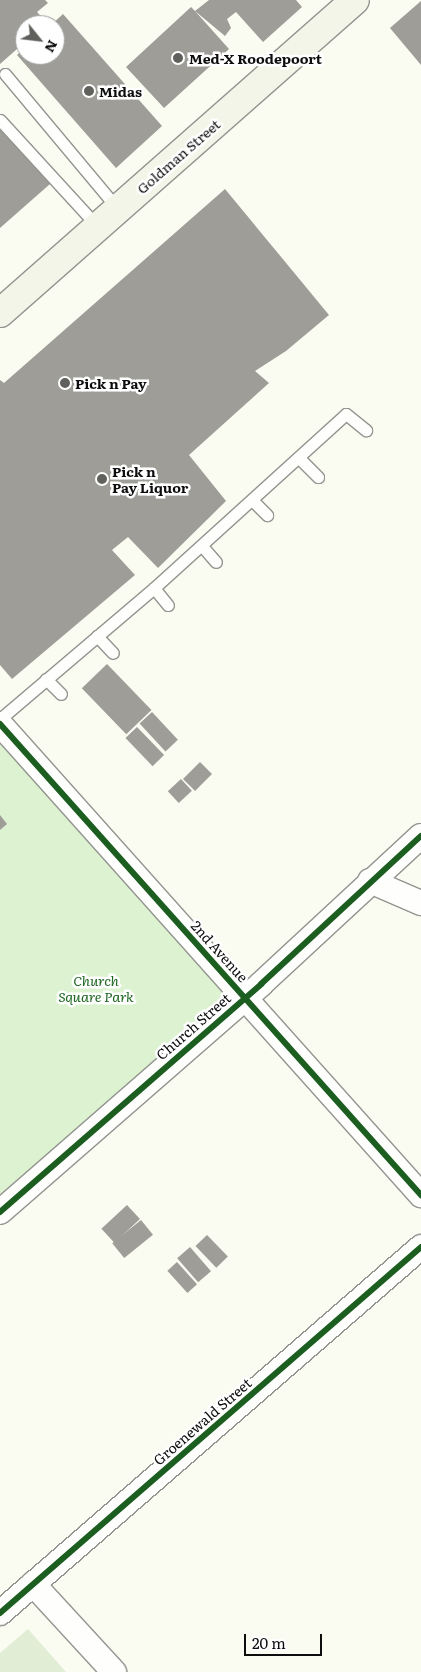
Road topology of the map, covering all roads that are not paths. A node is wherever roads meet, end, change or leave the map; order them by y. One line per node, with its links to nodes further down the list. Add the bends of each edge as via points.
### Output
1 (355, 0): 4 (street, Goldman Street)
2 (4, 74): 4 (lane)
3 (0, 120): 5 (lane)
4 (118, 209): 5 (street, Goldman Street)
5 (98, 227): 6 (street, Goldman Street)
6 (0, 313)
7 (366, 430): 8 (lane, via 346,414)
8 (300, 458): 9 (lane); 10 (lane)
9 (318, 477)
10 (253, 501): 11 (lane); 12 (lane)
11 (267, 515)
12 (202, 546): 13 (lane); 14 (lane)
13 (216, 562)
14 (154, 588): 15 (lane); 16 (lane)
15 (168, 605)
16 (97, 636): 17 (lane); 18 (lane)
17 (113, 653)
18 (46, 679): 19 (lane); 20 (lane)
19 (61, 694)
20 (0, 719)
21 (0, 724): 25 (street, 2nd Avenue)
22 (421, 836): 23 (street, Church Street)
23 (370, 881): 24 (street); 25 (street, Church Street)
24 (421, 903)
25 (245, 997): 26 (street, 2nd Avenue); 27 (street, Church Street)
26 (421, 1195)
27 (0, 1212)
28 (421, 1247): 29 (street, Groenewald Street)
29 (33, 1584): 30 (street, Groenewald Street); 31 (street)
30 (0, 1613)
31 (114, 1672)

